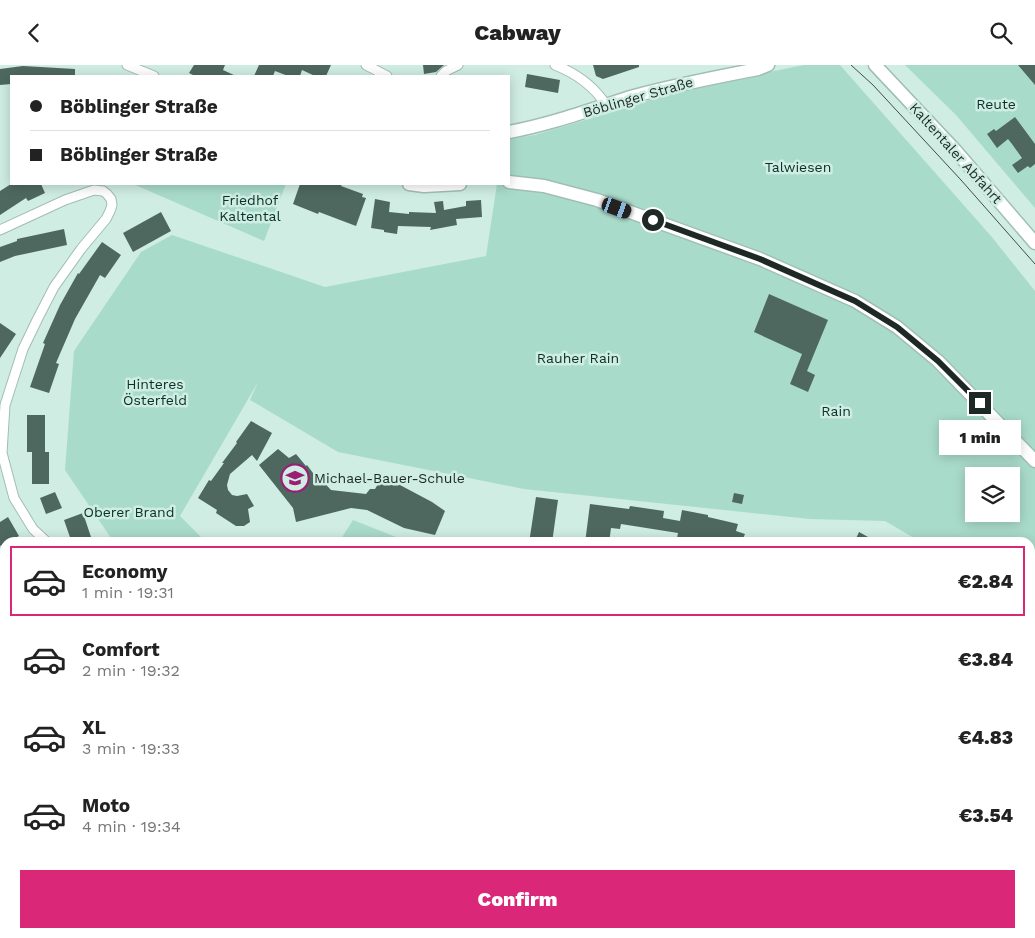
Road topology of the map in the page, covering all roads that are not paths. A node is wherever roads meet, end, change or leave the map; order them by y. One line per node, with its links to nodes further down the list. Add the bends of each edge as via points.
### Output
1 (127, 65): 7 (street)
2 (366, 65): 8 (street)
3 (458, 65): 9 (street)
4 (556, 65): 10 (street, via 600,95)
5 (768, 65): 10 (main road, Böblinger Straße, via 675,85)
6 (875, 65): 16 (main road, Kaltentaler Abfahrt)
7 (152, 75)
8 (385, 75)
9 (442, 75)
10 (606, 105): 11 (main road, Böblinger Straße)
11 (510, 132)
12 (510, 181): 17 (main road, via 597,200 760,259 855,301 897,327 938,361)
13 (416, 185): 14 (main road)
14 (442, 185)
15 (0, 231): 18 (street, via 65,200 94,191 107,194 112,205 106,219 54,287 23,349 5,405 2,453 14,497 33,529)
16 (1035, 243)
17 (1035, 461)
18 (42, 537)

